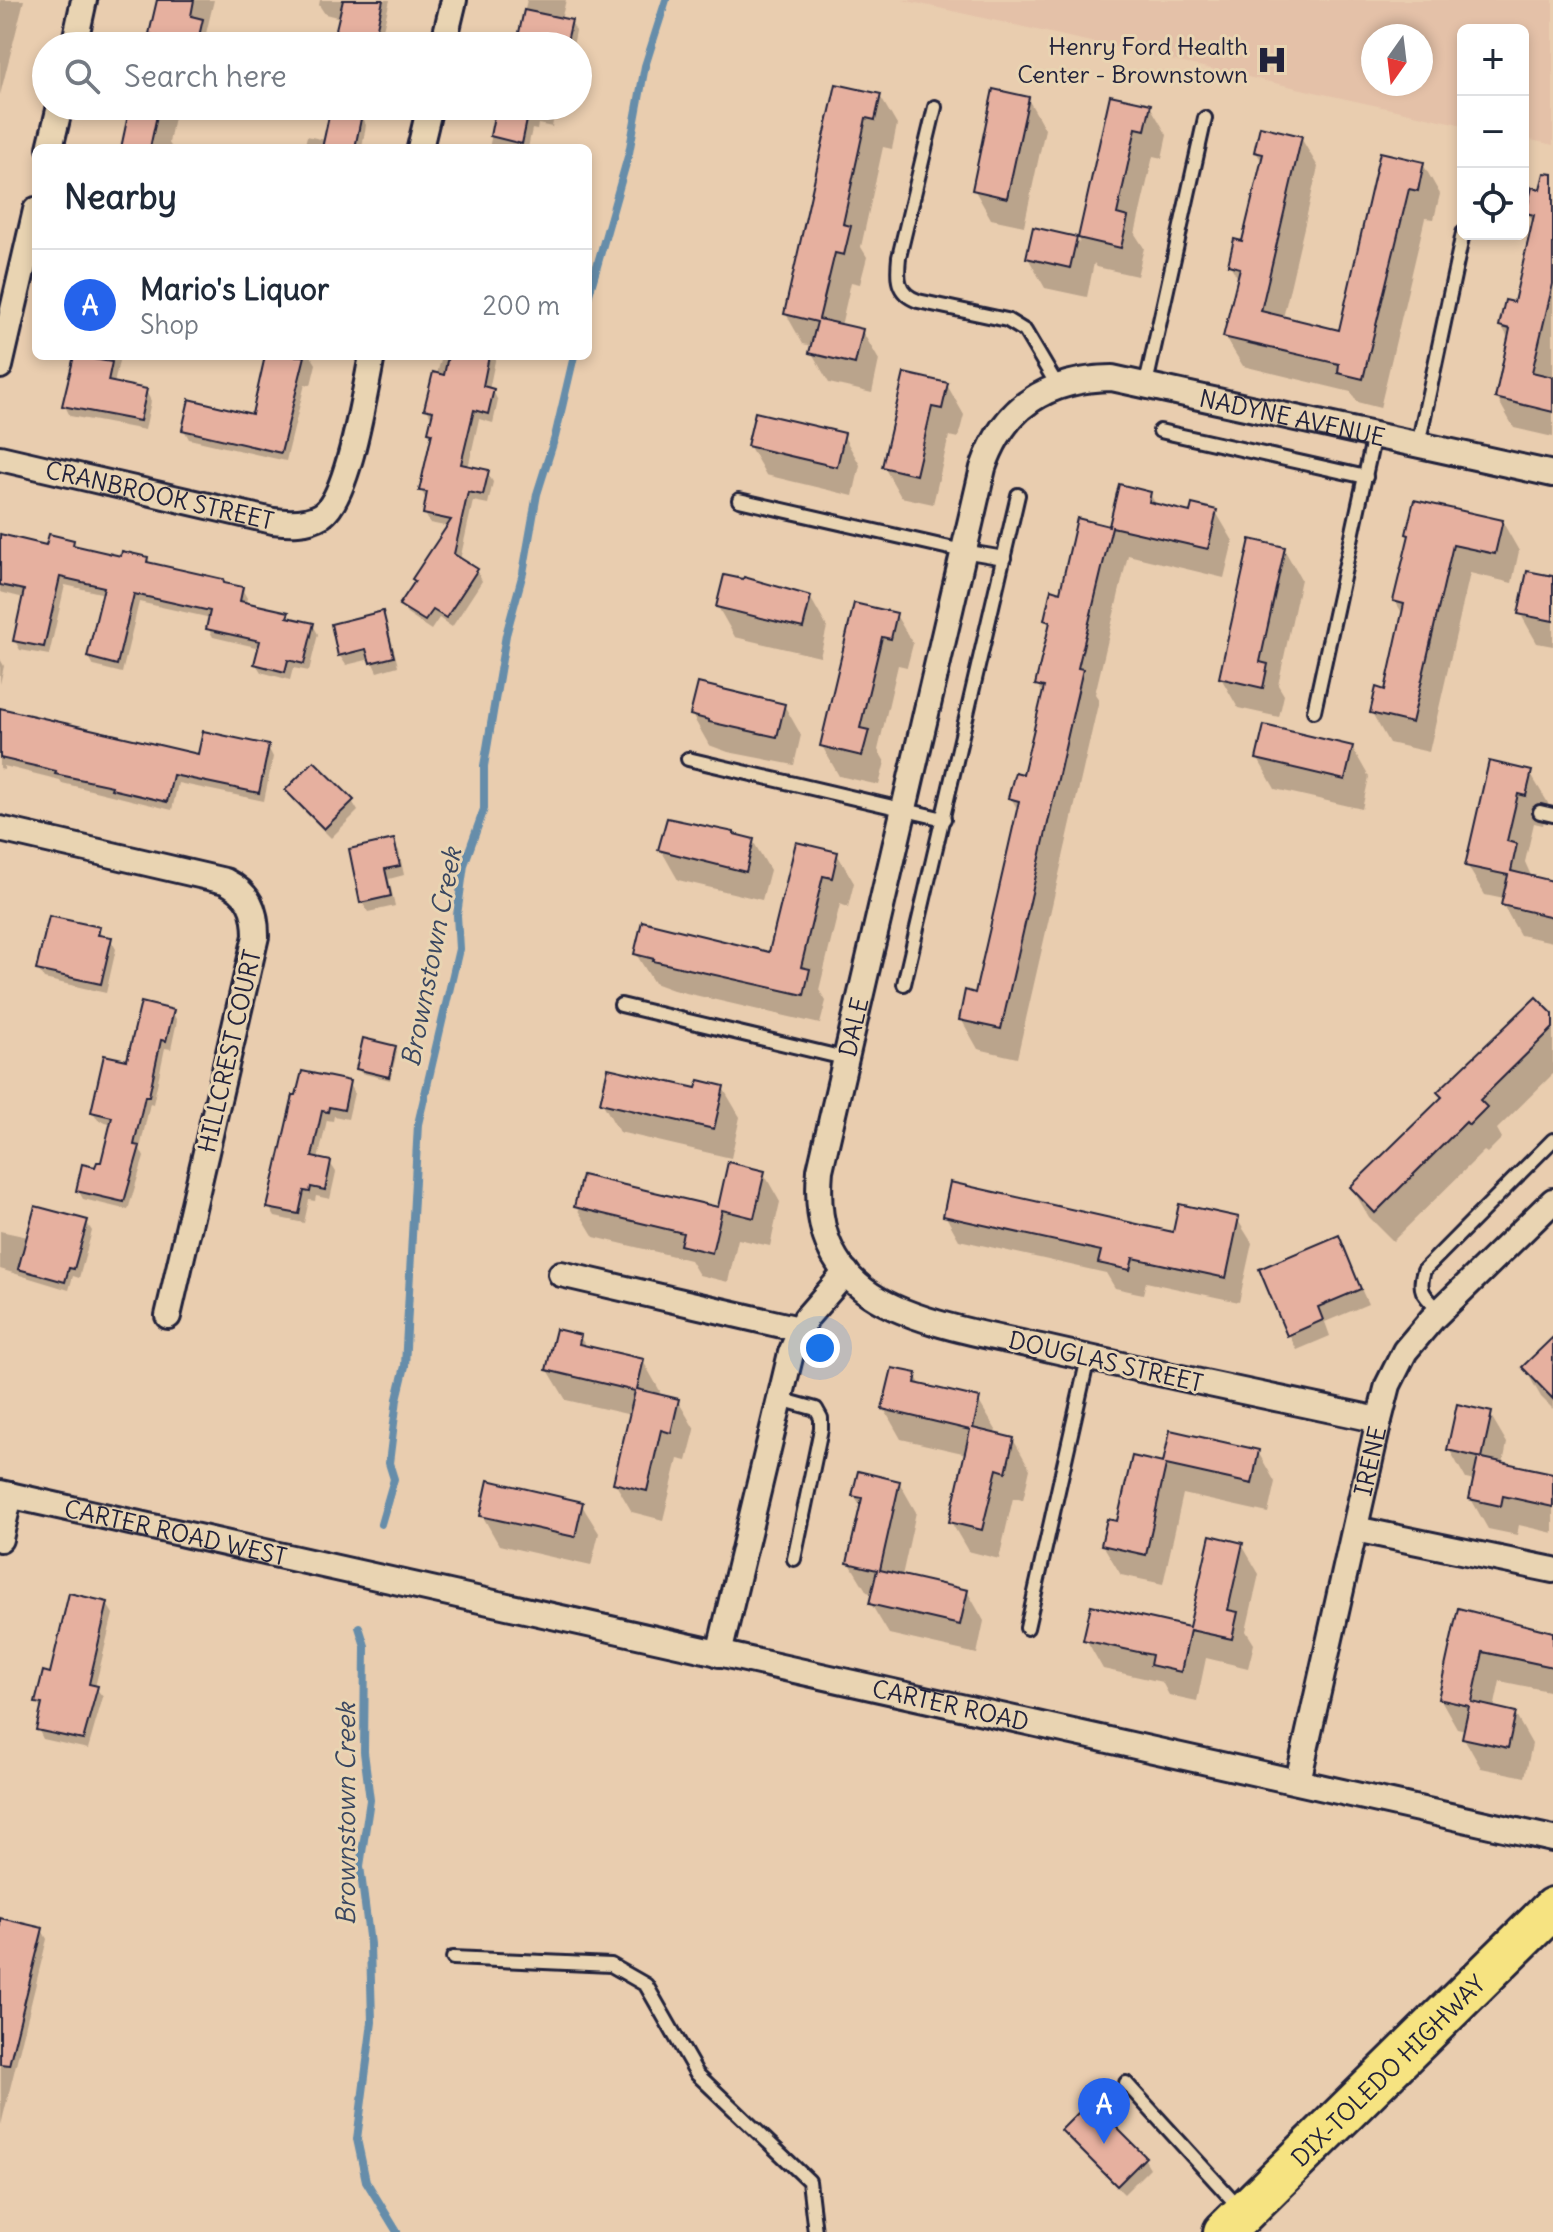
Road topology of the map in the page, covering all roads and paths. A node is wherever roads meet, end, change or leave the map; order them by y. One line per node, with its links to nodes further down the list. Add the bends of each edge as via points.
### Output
1 (84, 0): 3 (street)
2 (454, 0): 4 (street)
3 (77, 32)
4 (446, 32)
5 (935, 107): 16 (lane, via 896,280 908,298 1016,325 1025,331)
6 (1205, 118): 15 (lane)
7 (57, 120): 9 (street)
8 (427, 120): 10 (street)
9 (51, 144)
10 (421, 144)
11 (32, 227): 14 (street)
12 (1462, 240): 20 (lane)
13 (371, 360): 21 (street, CRANBROOK STREET, via 342,484 320,517 273,521)
14 (0, 366)
15 (1146, 384): 16 (street, NADYNE AVENUE, via 1084,378); 19 (street, NADYNE AVENUE)
16 (1057, 385): 17 (street, NADYNE AVENUE)
17 (1034, 397): 26 (street, DALE, via 1015,413 989,451)
18 (1160, 431): 23 (lane)
19 (1374, 435): 20 (street, NADYNE AVENUE); 23 (lane)
20 (1418, 445): 22 (street, NADYNE AVENUE)
21 (0, 458)
22 (1553, 474)
23 (1366, 477): 28 (lane)
24 (1018, 495): 27 (lane)
25 (739, 500): 26 (lane)
26 (963, 551): 27 (lane); 30 (street, DALE)
27 (1004, 558): 31 (lane)
28 (1314, 711)
29 (688, 759): 30 (lane)
30 (903, 810): 31 (lane); 35 (street, DALE)
31 (944, 819): 33 (lane)
32 (0, 829): 41 (street, HILLCREST COURT, via 225,881 248,898 256,917 256,936)
33 (904, 984)
34 (621, 1005): 35 (lane)
35 (844, 1058): 38 (street, DALE, via 818,1201 822,1228)
36 (1553, 1140): 40 (lane, via 1424,1270 1423,1294)
37 (1553, 1201): 40 (street, IRENE)
38 (846, 1272): 42 (street); 43 (street, DOUGLAS STREET, via 877,1299 909,1312)
39 (561, 1274): 42 (street)
40 (1440, 1311): 45 (street, IRENE, via 1395,1368)
41 (168, 1316)
42 (799, 1329): 44 (street)
43 (1088, 1358): 45 (street, DOUGLAS STREET); 52 (lane)
44 (780, 1399): 49 (lane, via 816,1409 821,1418); 53 (street)
45 (1379, 1420): 47 (street, IRENE)
46 (5, 1494): 48 (street); 51 (street, CARTER ROAD WEST)
47 (1355, 1529): 50 (street); 54 (street, IRENE)
48 (0, 1539)
49 (794, 1559)
50 (1553, 1570)
51 (350, 1572): 53 (street, CARTER ROAD)
52 (1027, 1628)
53 (719, 1654): 54 (street, CARTER ROAD)
54 (1298, 1781): 55 (street, CARTER ROAD)
55 (1553, 1839)
56 (1553, 1908): 59 (main road, DIX-TOLEDO HIGHWAY)
57 (453, 1958): 60 (lane, via 611,1965 646,1985 697,2074 809,2181)
58 (1126, 2083): 59 (lane)
59 (1234, 2222)
60 (815, 2232)

